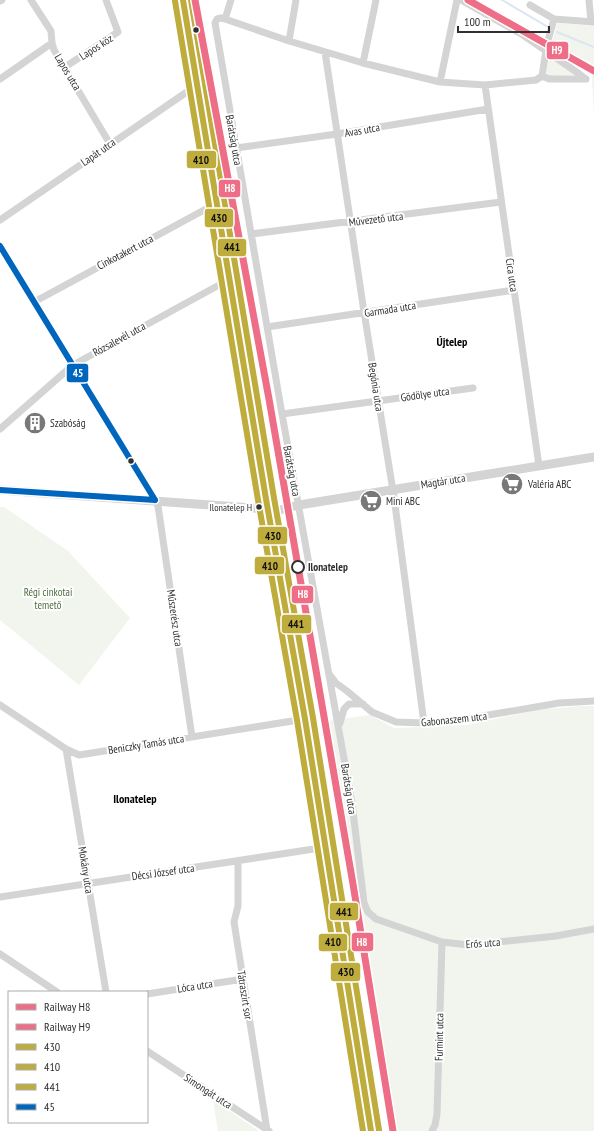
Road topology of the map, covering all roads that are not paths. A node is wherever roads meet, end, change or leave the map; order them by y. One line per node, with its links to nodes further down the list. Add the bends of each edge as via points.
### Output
1 (31, 0): 15 (street, Lapos utca, via 51,31)
2 (106, 0): 19 (street, Lapos köz, via 118,32)
3 (183, 0): 23 (main road)
4 (231, 0): 11 (street)
5 (296, 0): 14 (street)
6 (376, 0): 18 (street)
7 (457, 0): 22 (street)
8 (461, 0): 16 (street)
9 (589, 0): 13 (street)
10 (530, 5): 12 (street)
11 (225, 19): 14 (street); 28 (street, Barátság utca, via 217,19 215,23)
12 (554, 19): 13 (street); 16 (street)
13 (592, 22)
14 (289, 41): 17 (street)
15 (52, 43): 19 (street, Lapos utca); 21 (street)
16 (546, 51): 20 (street); 20 (street, via 586,79 549,79)
17 (325, 52): 18 (street); 26 (street, Begónia utca)
18 (363, 63): 22 (street)
19 (65, 67): 27 (street, Lapos utca)
20 (542, 76): 24 (street, via 536,80)
21 (0, 79)
22 (440, 82): 24 (street)
23 (197, 85): 27 (street, Lapát utca); 30 (main road)
24 (484, 85): 25 (street, Cica utca)
25 (488, 109): 26 (street, Avas utca); 29 (street, Cica utca)
26 (337, 134): 28 (street, Avas utca); 32 (street, Begónia utca)
27 (110, 144): 31 (street, Lapát utca)
28 (236, 148): 33 (street, Barátság utca)
29 (501, 202): 32 (street, Művezető utca); 36 (street, Cica utca)
30 (217, 203): 35 (main road); 37 (street, Cinkotakert utca)
31 (0, 220)
32 (350, 222): 33 (street, Művezető utca); 38 (street, Begónia utca)
33 (250, 234): 39 (street, Barátság utca)
34 (0, 246): 37 (street, Műszerész utca)
35 (230, 279): 40 (street, Rózsalevél utca); 51 (main road)
36 (514, 290): 38 (street, Garmada utca); 46 (street, Cica utca)
37 (34, 302): 40 (street, Műszerész utca)
38 (364, 312): 39 (street, Garmada utca); 42 (street, Begónia utca)
39 (267, 327): 43 (street, Barátság utca)
40 (73, 364): 44 (street, Rózsalevél utca); 49 (street, Műszerész utca)
41 (473, 388): 42 (street, Gödölye utca)
42 (378, 401): 43 (street, Gödölye utca); 48 (street, Begónia utca)
43 (282, 414): 50 (street, Barátság utca)
44 (0, 429)
45 (594, 457): 46 (street, Magtár utca)
46 (539, 466): 48 (street, Magtár utca)
47 (0, 490): 49 (street, Magtár utca)
48 (392, 490): 50 (street, Magtár utca); 57 (street, Begónia utca)
49 (155, 500): 51 (street, Magtár utca); 59 (street, Műszerész utca, via 159,509)
50 (299, 505): 51 (street, Magtár utca, via 280,510); 52 (street, Barátság utca)
51 (268, 509): 56 (main road)
52 (329, 674): 54 (street, Gabonaszem utca, via 336,683); 58 (street, Barátság utca)
53 (594, 701): 57 (street, Gabonaszem utca, via 558,703 465,719)
54 (363, 704): 57 (street, Gabonaszem utca, via 372,712 396,722); 58 (street, via 349,704 344,709)
55 (0, 706): 60 (street, Beniczky Tamás utca)
56 (305, 719): 59 (street, Beniczky Tamás utca); 61 (main road)
57 (424, 723)
58 (339, 728): 65 (street, Barátság utca, via 352,803 364,903 368,912)
59 (192, 737): 60 (street, Beniczky Tamás utca, via 79,755)
60 (66, 749): 63 (street, Mokány utca)
61 (327, 847): 62 (street, Décsi József utca); 75 (main road)
62 (238, 861): 63 (street, Décsi József utca); 69 (street, Tátraszirt sor, via 238,906 234,922)
63 (88, 883): 64 (street, Décsi József utca); 71 (street, Mokány utca)
64 (0, 897)
65 (376, 919): 67 (street, Erős utca)
66 (594, 929): 67 (street, Erős utca, via 556,936 469,945)
67 (442, 942): 76 (street, Furmint utca, via 437,1114)
68 (0, 954): 70 (street)
69 (243, 979): 72 (street, Lóca utca); 74 (street, Tátraszirt sor)
70 (56, 991)
71 (106, 991)
72 (148, 994)
73 (148, 1052): 74 (street, Simongát utca)
74 (268, 1130)
75 (371, 1131)
76 (432, 1131)

